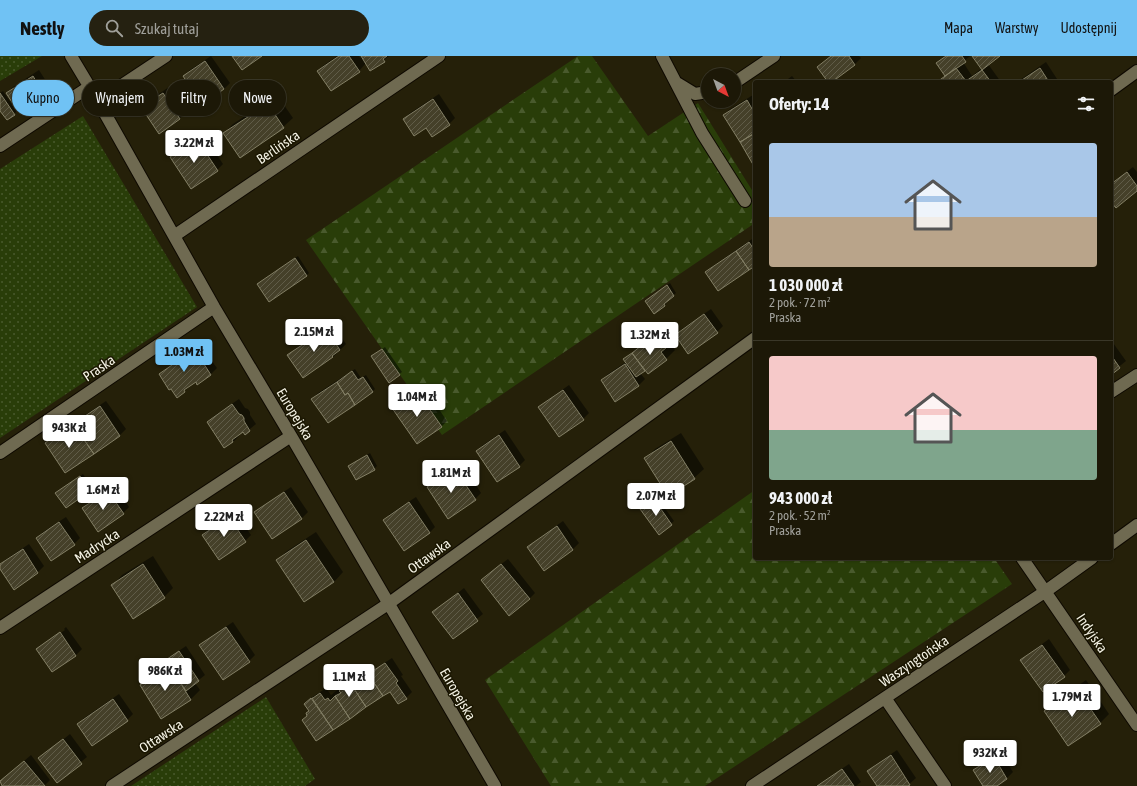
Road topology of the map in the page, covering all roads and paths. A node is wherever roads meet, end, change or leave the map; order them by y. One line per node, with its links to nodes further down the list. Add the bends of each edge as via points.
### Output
1 (71, 56): 8 (street, Europejska)
2 (166, 56): 9 (street)
3 (439, 56): 17 (street, Berlińska)
4 (662, 56): 10 (street)
5 (774, 56): 7 (street)
6 (1137, 72): 11 (street)
7 (741, 78)
8 (85, 80)
9 (130, 80)
10 (677, 83): 13 (street, via 695,94); 16 (street, via 702,133)
11 (1113, 89)
12 (82, 92): 15 (street)
13 (701, 93)
14 (106, 116): 17 (street, Europejska)
15 (0, 146)
16 (745, 201)
17 (174, 236): 18 (street, Europejska)
18 (214, 307): 22 (street, Europejska); 23 (street, Praska)
19 (753, 339): 29 (street, Ottawska)
20 (1137, 375): 21 (street)
21 (1113, 391)
22 (291, 436): 29 (street, Europejska); 30 (street, Madrycka)
23 (0, 453)
24 (1137, 526): 25 (street)
25 (1113, 543)
26 (1023, 560): 28 (street, Indyjska)
27 (1089, 560): 28 (street, Waszyngtońska)
28 (1046, 591): 31 (street, Waszyngtońska); 32 (street, Indyjska)
29 (388, 604): 33 (street, Ottawska); 34 (street, Europejska)
30 (0, 628)
31 (885, 698): 35 (street, Waszyngtońska); 36 (street)
32 (1137, 725)
33 (112, 786)
34 (495, 786)
35 (752, 786)
36 (945, 786)

